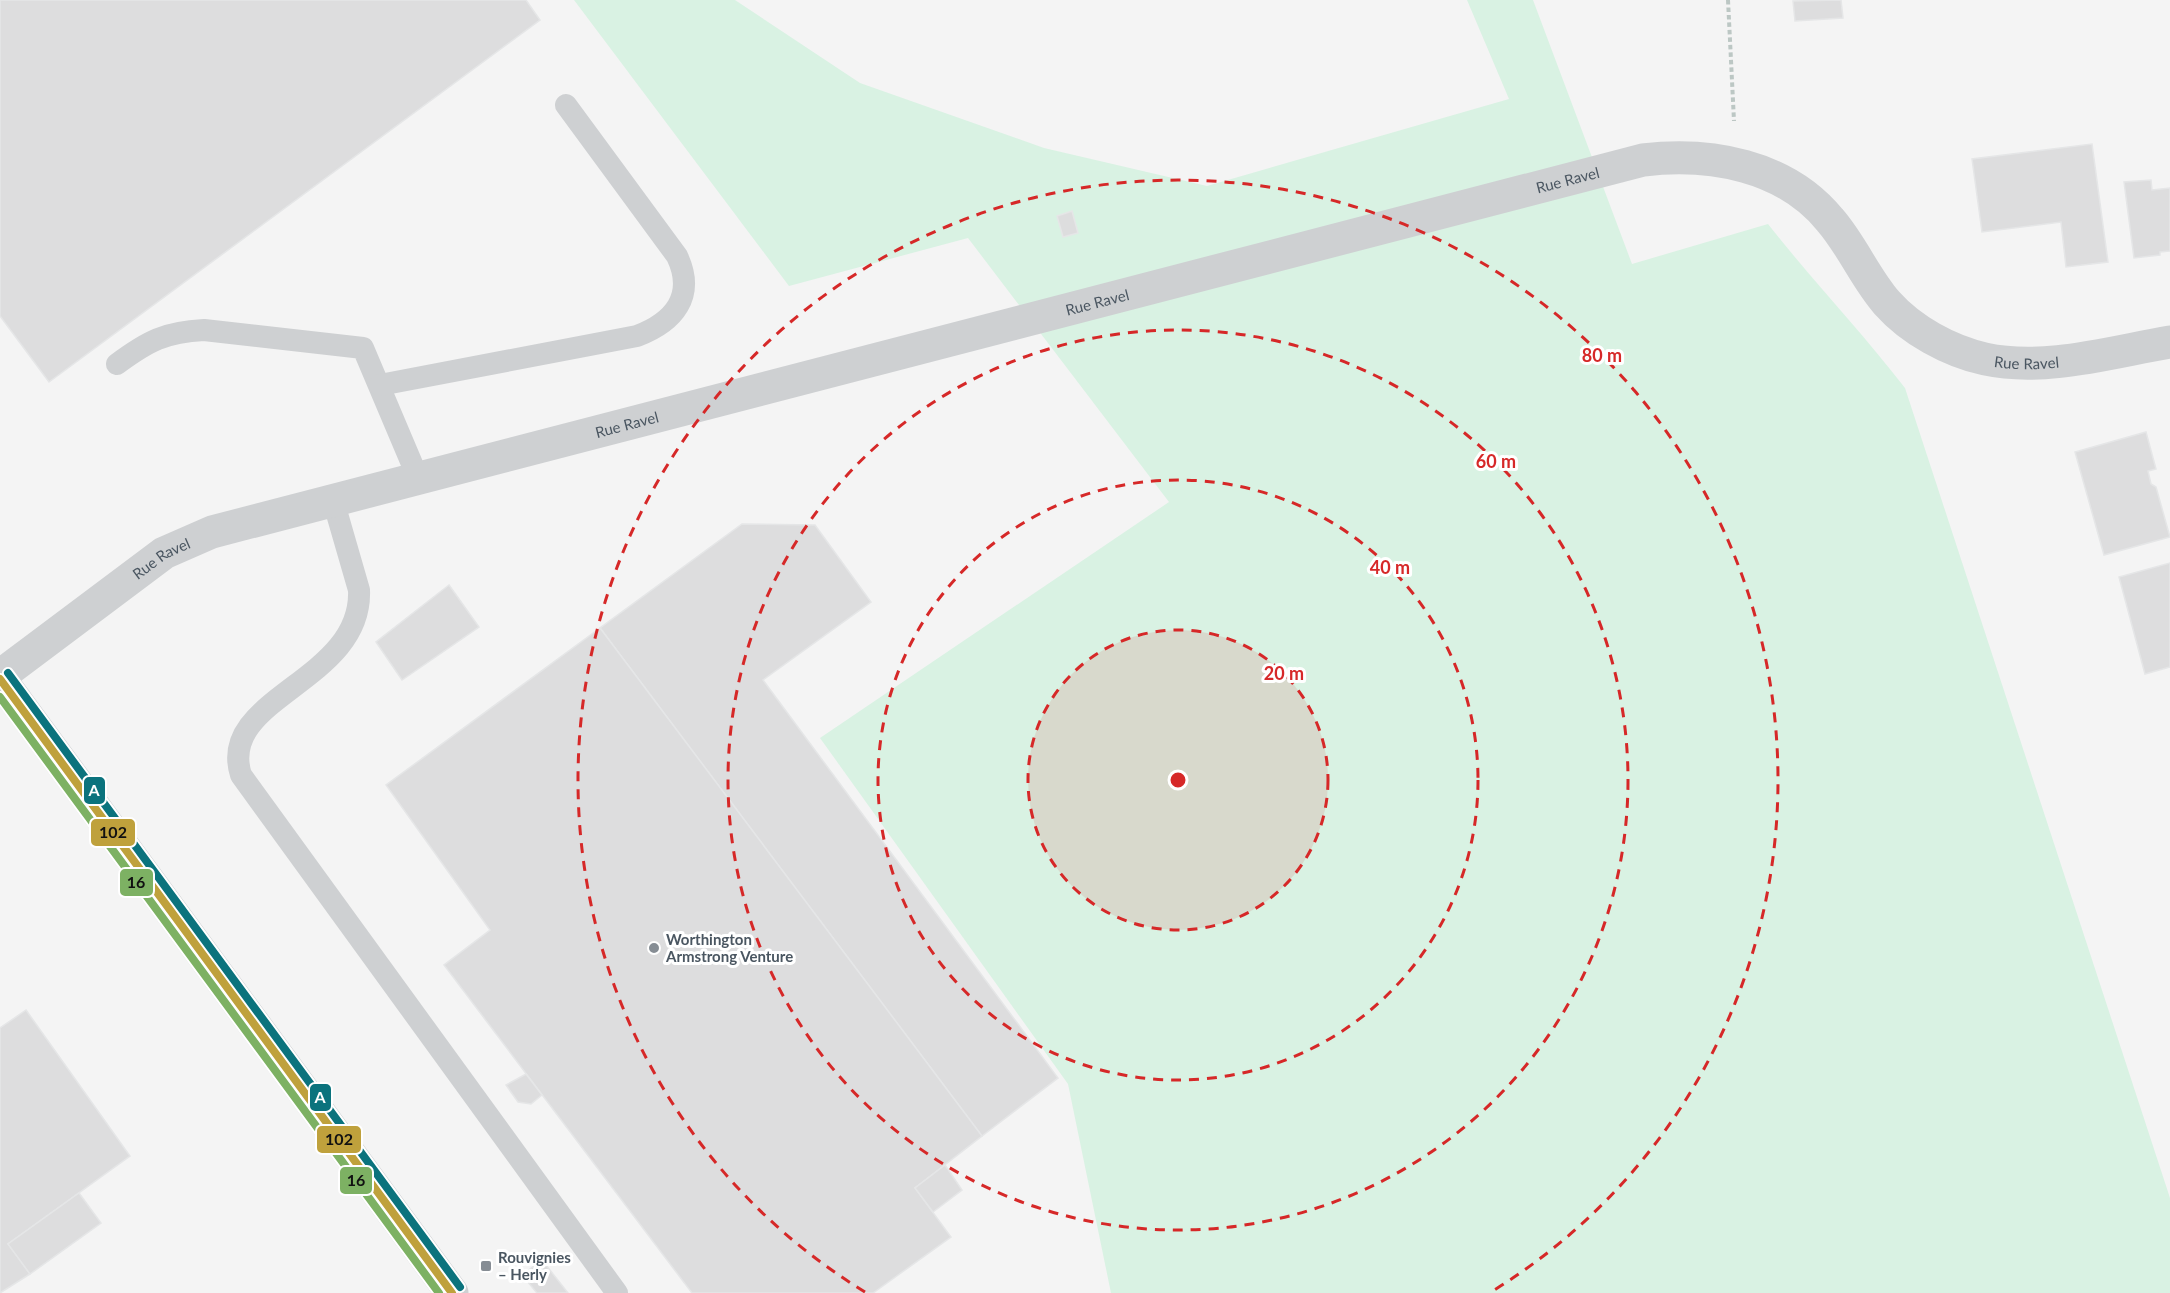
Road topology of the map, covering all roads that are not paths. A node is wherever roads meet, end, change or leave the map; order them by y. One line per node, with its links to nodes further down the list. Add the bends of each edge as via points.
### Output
1 (566, 105): 4 (lane, via 677,256 684,272 684,291 678,306 662,325 637,336)
2 (2170, 342): 5 (street, Rue Ravel, via 2019,364 1960,352 1910,324 1887,303 1831,221 1811,199 1761,171 1704,157 1675,156 1608,168)
3 (117, 364): 4 (lane, via 160,336 204,330 363,348)
4 (380, 386): 5 (lane)
5 (418, 478): 6 (street, Rue Ravel)
6 (333, 500): 7 (street, Rue Ravel, via 212,532 164,553); 9 (lane, via 359,590 356,621 335,653 246,729 237,760 241,775)
7 (0, 677): 8 (street)
8 (452, 1293)
9 (617, 1293)

